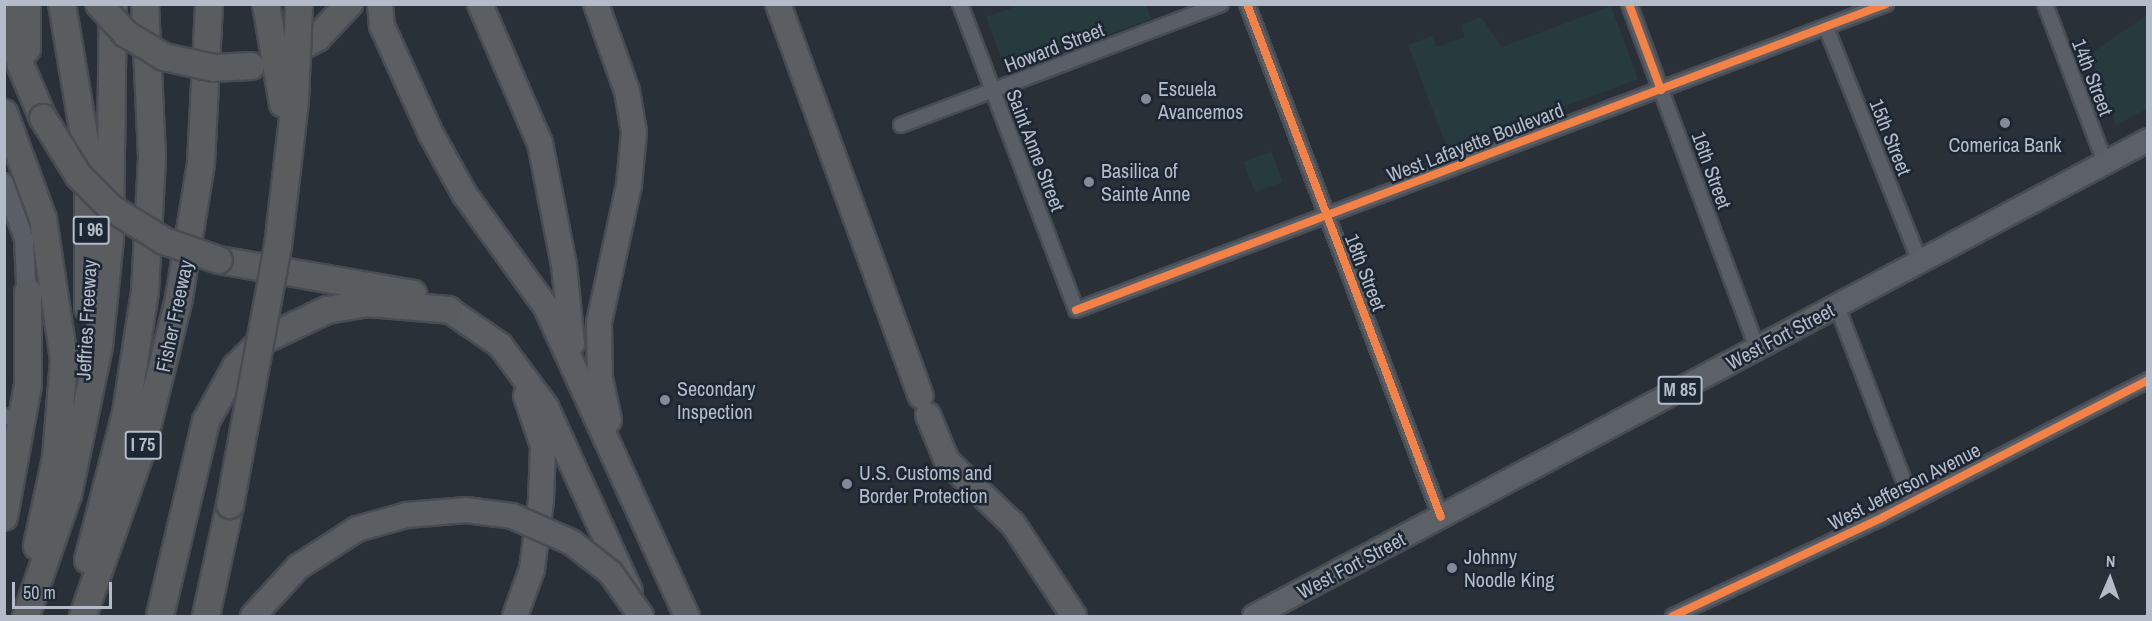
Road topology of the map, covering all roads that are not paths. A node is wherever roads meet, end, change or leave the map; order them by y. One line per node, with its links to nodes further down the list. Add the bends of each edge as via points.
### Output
1 (5, 4): 26 (highway, via 21,66)
2 (27, 4): 26 (highway, via 29,63)
3 (62, 4): 45 (highway, Jeffries Freeway / I 96, via 84,111 92,217)
4 (99, 4): 11 (highway, bridge, via 126,34 164,57 214,68 251,66 317,38)
5 (113, 4): 45 (highway, via 106,281)
6 (145, 4): 53 (highway, via 152,157 141,323 113,472)
7 (209, 4): 32 (highway, Fisher Freeway / I 75)
8 (225, 4): 32 (highway, via 219,117)
9 (266, 4): 31 (highway, bridge, via 281,84)
10 (299, 4): 31 (highway, bridge)
11 (349, 4)
12 (380, 4): 42 (highway, via 382,26 436,144 465,195 546,308)
13 (480, 4): 42 (highway, via 536,129 558,231 567,321)
14 (596, 4): 46 (highway, via 632,114 633,163 597,340)
15 (778, 4): 64 (highway, via 947,461 1006,516)
16 (960, 4): 24 (street, Saint Anne Street)
17 (1221, 4): 24 (street, Howard Street)
18 (1246, 4): 33 (street, 18th Street)
19 (1629, 4): 23 (street, 16th Street)
20 (1886, 4): 22 (street, West Lafayette Boulevard)
21 (2045, 4): 29 (street, 14th Street)
22 (1826, 27): 23 (street, West Lafayette Boulevard); 34 (street, 15th Street)
23 (1661, 90): 33 (street, West Lafayette Boulevard); 39 (street, 16th Street)
24 (993, 91): 27 (street, Howard Street); 38 (street, Saint Anne Street)
25 (4, 113): 51 (highway, via 43,219 64,360 56,458)
26 (43, 118): 37 (highway, bridge, via 79,176 111,208 164,241 219,260 294,277 403,291)
27 (901, 125)
28 (2148, 140): 29 (main road, West Fort Street / M 85)
29 (2105, 163): 34 (main road, West Fort Street / M 85)
30 (6, 186): 35 (street, via 24,239)
31 (285, 186): 57 (highway, bridge, via 271,284)
32 (195, 207): 54 (highway, Fisher Freeway / I 75, via 150,418)
33 (1327, 216): 38 (street, West Lafayette Boulevard); 49 (street, 18th Street)
34 (1920, 261): 36 (main road, West Fort Street / M 85)
35 (28, 292): 43 (street); 48 (highway, via 28,385)
36 (1837, 306): 39 (main road, West Fort Street / M 85); 47 (street)
37 (449, 310): 40 (highway, via 483,329); 50 (highway, via 346,306 312,315 262,341 236,367 214,401)
38 (1076, 310)
39 (1757, 348): 49 (main road, West Fort Street / M 85)
40 (513, 360): 60 (highway, via 543,446 532,569); 62 (highway, via 555,422)
41 (2148, 380): 47 (street, West Jefferson Avenue)
42 (581, 385): 46 (highway)
43 (7, 417): 44 (street)
44 (4, 443)
45 (77, 458): 52 (highway)
46 (618, 464): 63 (highway)
47 (1912, 502): 66 (street, West Jefferson Avenue)
48 (4, 517)
49 (1441, 517): 65 (main road, West Fort Street / M 85)
50 (180, 527): 55 (highway); 56 (highway)
51 (18, 616)
52 (26, 616)
53 (68, 616)
54 (83, 616)
55 (149, 616)
56 (160, 616)
57 (206, 616)
58 (253, 616): 62 (highway, bridge, via 298,567 357,529 407,515 466,510 512,516 571,542 610,572)
59 (271, 616): 61 (highway, via 303,583 347,551 408,528 454,524 510,531 560,551 604,582)
60 (515, 616)
61 (636, 616)
62 (641, 616)
63 (687, 616)
64 (1074, 616)
65 (1254, 616)
66 (1673, 616)

